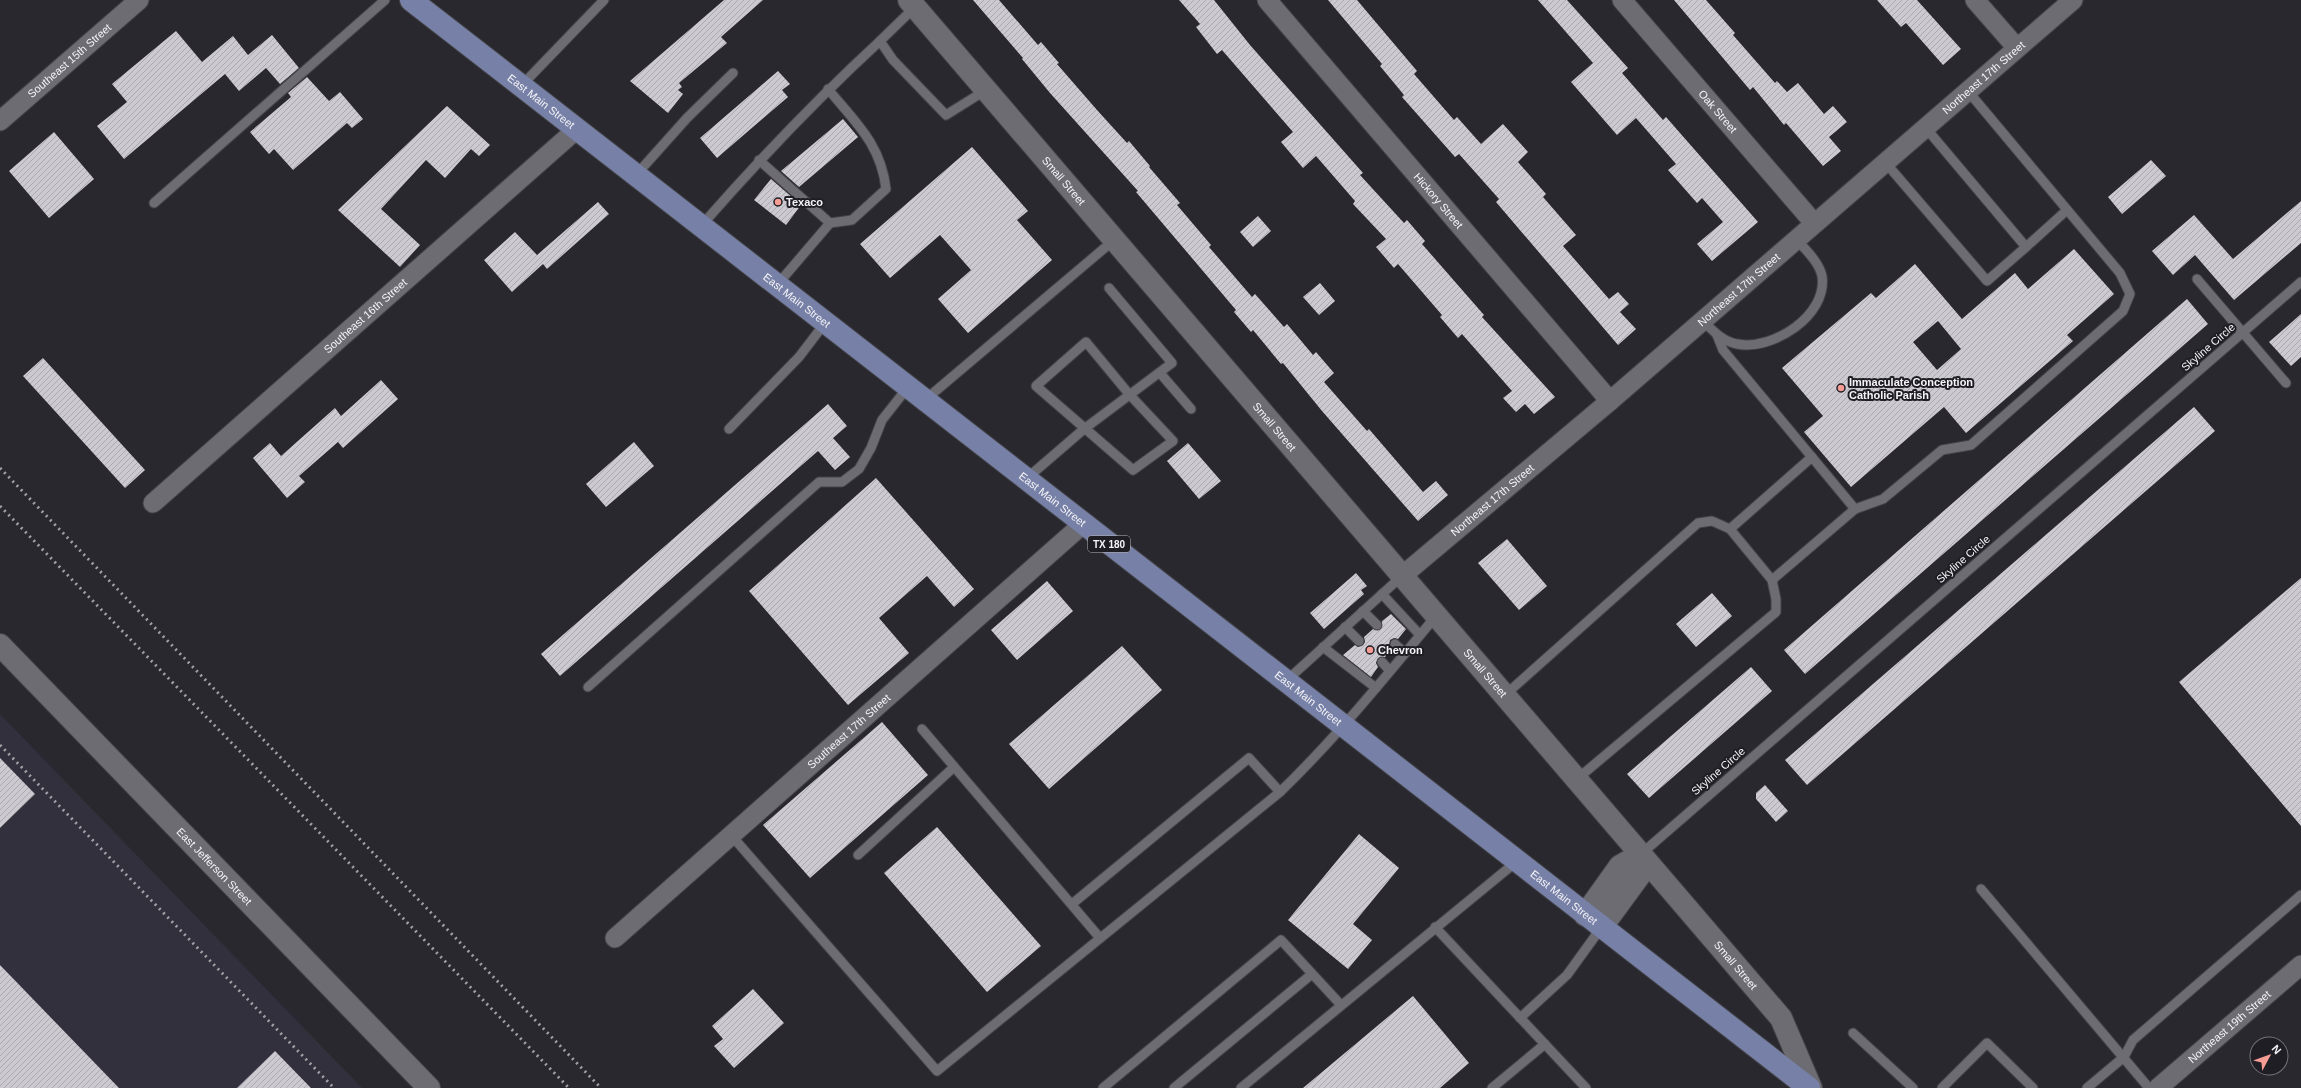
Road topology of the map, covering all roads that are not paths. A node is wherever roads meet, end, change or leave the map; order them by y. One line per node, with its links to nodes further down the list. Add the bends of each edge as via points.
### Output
1 (139, 0): 17 (street, Southeast 15th Street)
2 (385, 0): 23 (lane)
3 (411, 0): 13 (main road, East Main Street / TX 180)
4 (604, 0): 13 (lane)
5 (1267, 0): 44 (street, Hickory Street)
6 (1622, 0): 26 (street, Oak Street)
7 (1975, 0): 11 (street)
8 (2072, 0): 11 (street, Northeast 17th Street)
9 (912, 4): 10 (lane); 15 (street, Small Street)
10 (880, 41): 14 (lane); 15 (lane, via 893,60 946,115)
11 (2016, 48): 16 (street, Northeast 17th Street)
12 (733, 73): 22 (lane, via 687,118)
13 (521, 86): 19 (main road, East Main Street / TX 180)
14 (828, 89): 20 (lane); 25 (lane, via 871,141 884,169 886,189 852,220)
15 (986, 90): 29 (street, Small Street)
16 (1967, 90): 18 (street, Northeast 17th Street); 24 (lane)
17 (0, 120)
18 (1925, 127): 21 (street, Northeast 17th Street); 30 (lane)
19 (577, 130): 22 (main road, East Main Street / TX 180); 50 (street, Southeast 16th Street)
20 (759, 160): 25 (lane); 27 (lane)
21 (1885, 162): 26 (street, Northeast 17th Street); 30 (lane, via 1987,281)
22 (636, 175): 27 (main road, East Main Street / TX 180)
23 (154, 203)
24 (2067, 210): 30 (lane); 51 (lane, via 2120,273 2130,294 2122,311 1971,445 1942,450 1884,499)
25 (830, 222): 33 (lane)
26 (1814, 223): 28 (street, Northeast 17th Street)
27 (701, 226): 33 (main road, East Main Street / TX 180)
28 (1796, 239): 35 (street, Northeast 17th Street); 38 (lane, via 1816,263 1822,275 1823,292 1817,305 1788,332 1766,342 1736,344)
29 (1114, 240): 43 (lane); 54 (street, Small Street)
30 (2026, 247)
31 (2197, 280): 37 (lane)
32 (2301, 282): 37 (lane, Skyline Circle)
33 (777, 286): 36 (main road, East Main Street / TX 180)
34 (1109, 288): 39 (lane, via 1172,363)
35 (1702, 320): 38 (lane); 44 (street, Northeast 17th Street)
36 (825, 323): 41 (main road, East Main Street / TX 180); 46 (lane, via 799,357)
37 (2242, 333): 40 (lane); 79 (lane, Skyline Circle)
38 (1716, 335): 48 (lane, via 1723,350)
39 (1160, 373): 42 (lane); 45 (lane)
40 (2286, 383)
41 (908, 387): 43 (main road, East Main Street / TX 180); 70 (lane, via 882,420 859,469 842,482 819,482)
42 (1129, 394): 47 (lane); 47 (lane, via 1173,441 1133,470); 47 (lane, via 1086,342 1036,386)
43 (925, 400): 49 (main road, East Main Street / TX 180)
44 (1610, 401): 54 (street, Northeast 17th Street)
45 (1191, 409)
46 (729, 429)
47 (1084, 429): 49 (lane)
48 (1812, 458): 51 (lane); 53 (lane)
49 (1025, 479): 52 (main road, East Main Street / TX 180)
50 (153, 503)
51 (1855, 509): 55 (lane)
52 (1083, 524): 69 (main road, East Main Street / TX 180); 78 (street, Southeast 17th Street)
53 (1730, 529): 55 (lane); 72 (lane, via 1712,521 1698,523)
54 (1402, 576): 56 (lane); 58 (street, Small Street)
55 (1772, 580): 76 (lane, via 1776,612)
56 (1382, 594): 57 (lane); 61 (lane)
57 (1364, 611): 59 (lane); 60 (lane)
58 (1436, 616): 61 (lane); 72 (street, Small Street)
59 (1377, 625)
60 (1345, 627): 62 (lane); 65 (lane)
61 (1420, 635): 66 (lane)
62 (1359, 641)
63 (1395, 644): 66 (lane)
64 (0, 645): 96 (street, East Jefferson Street)
65 (1323, 647): 69 (lane); 71 (lane)
66 (1405, 653): 68 (lane)
67 (1382, 662): 68 (lane)
68 (1390, 671): 71 (lane)
69 (1285, 682): 73 (main road, East Main Street / TX 180)
70 (588, 687)
71 (1376, 688): 73 (lane)
72 (1504, 695): 76 (street, Small Street)
73 (1343, 727): 77 (lane); 81 (main road, East Main Street / TX 180)
74 (922, 729): 75 (lane)
75 (954, 767): 80 (lane); 84 (lane)
76 (1577, 779): 79 (street, Small Street)
77 (1280, 792): 84 (lane, via 1249,758); 88 (lane)
78 (731, 835): 87 (street, Southeast 17th Street); 88 (lane, via 937,1071)
79 (1641, 854): 85 (street, via 1642,872); 102 (street, Small Street, via 1781,1018)
80 (858, 855)
81 (1516, 862): 85 (main road, East Main Street / TX 180); 86 (lane)
82 (1981, 888): 95 (lane)
83 (2301, 895): 95 (lane, via 2133,1040)
84 (1072, 904): 88 (lane)
85 (1593, 922): 92 (lane, via 1567,976); 102 (main road, East Main Street / TX 180)
86 (1435, 927): 91 (lane); 92 (lane)
87 (615, 938)
88 (1100, 938)
89 (2301, 965): 108 (street, Northeast 19th Street)
90 (1312, 974): 91 (lane); 97 (lane, via 1281,940); 98 (lane)
91 (1341, 1005): 99 (lane)
92 (1520, 1018): 94 (lane)
93 (1852, 1033): 103 (lane)
94 (1545, 1044): 100 (lane); 101 (lane)
95 (2124, 1057): 106 (lane); 107 (lane)
96 (429, 1088)
97 (1103, 1088)
98 (1174, 1088)
99 (1241, 1088)
100 (1492, 1088)
101 (1586, 1088)
102 (1810, 1088)
103 (1913, 1088)
104 (1942, 1088): 105 (lane, via 1987,1043)
105 (2033, 1088)
106 (2087, 1088)
107 (2149, 1088)
108 (2158, 1088)

